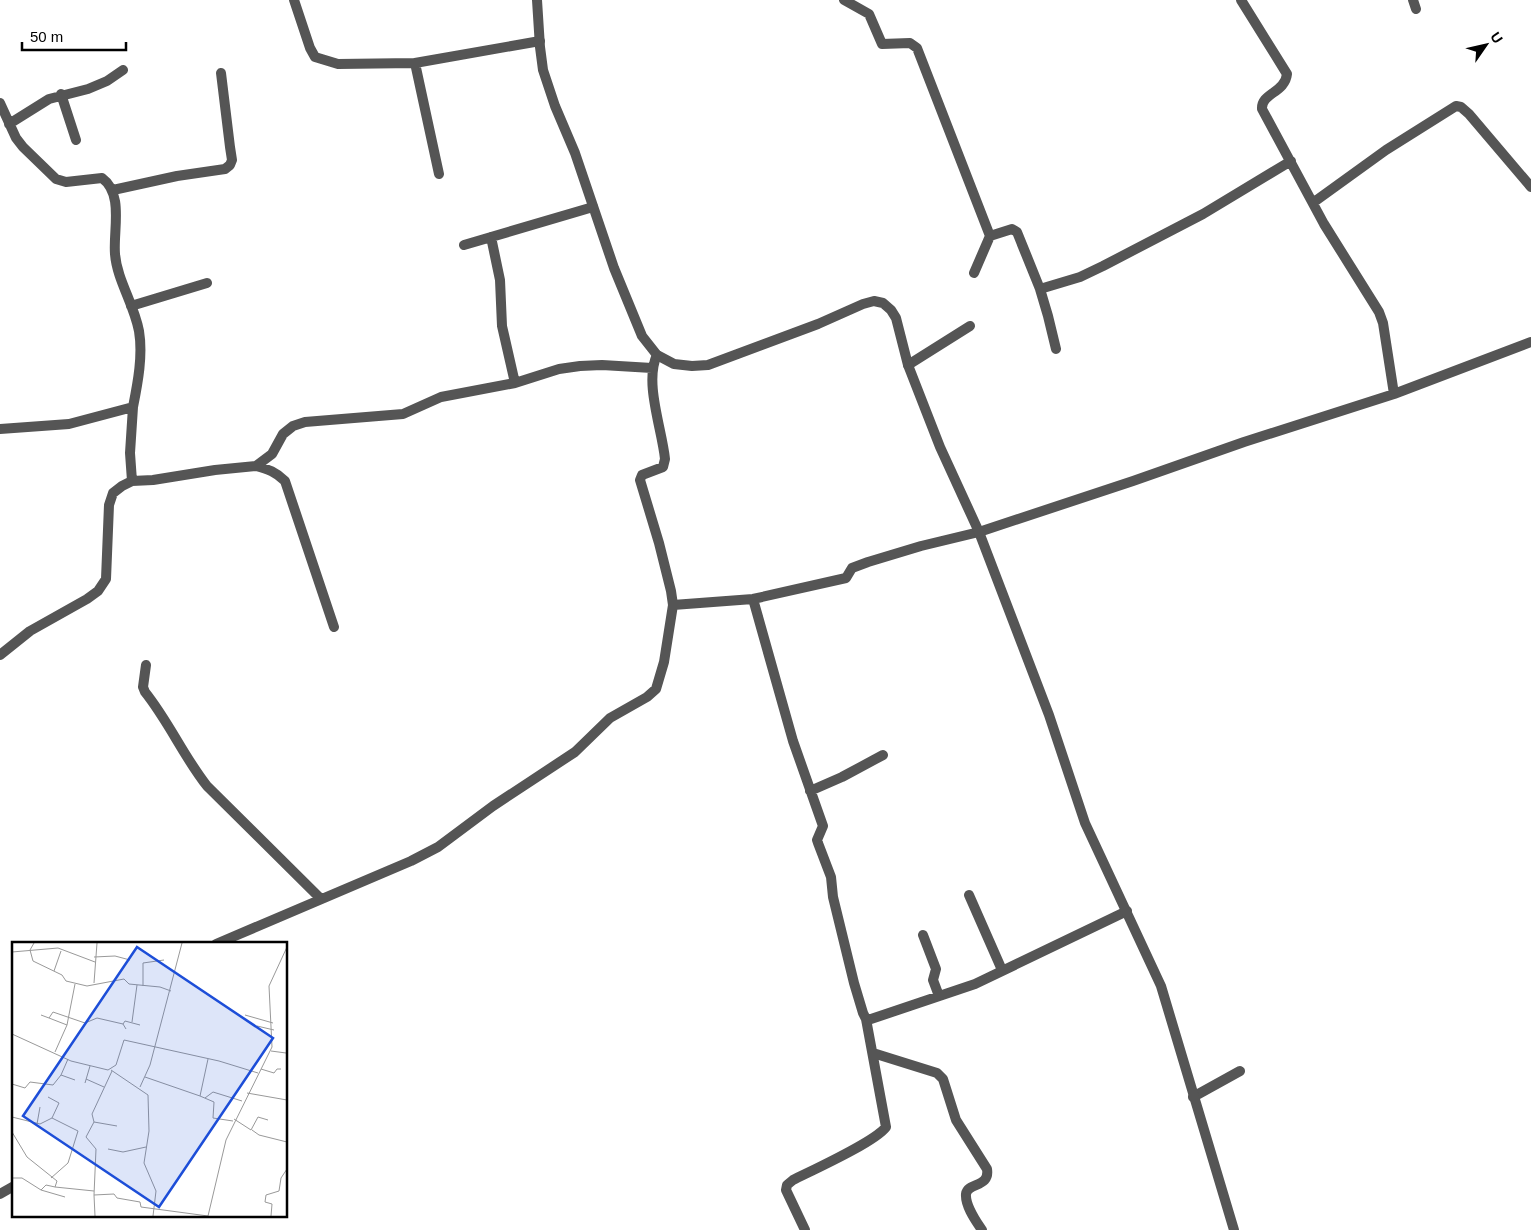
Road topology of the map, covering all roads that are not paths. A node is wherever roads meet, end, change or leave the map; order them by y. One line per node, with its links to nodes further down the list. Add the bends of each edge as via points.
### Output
1 (294, 0): 6 (street, via 315,57 338,64)
2 (538, 0): 5 (street)
3 (844, 0): 19 (street, via 869,14 882,44 910,42 917,48)
4 (1241, 0): 13 (street, via 1287,74 1284,85 1262,104 1262,109)
5 (540, 40): 6 (street); 18 (street, via 544,70 555,106)
6 (415, 63): 14 (street)
7 (124, 70): 9 (street, via 88,89)
8 (221, 73): 16 (street, via 232,156 230,166)
9 (61, 94): 11 (street); 12 (street)
10 (0, 103): 11 (street)
11 (9, 124): 16 (street, via 23,147 56,179 66,182 102,178)
12 (76, 140)
13 (1291, 161): 17 (street); 24 (street, via 1204,214 1098,269)
14 (439, 174)
15 (1531, 187): 17 (street, via 1469,114 1456,106 1386,150)
16 (113, 190): 25 (street, via 116,205 115,257)
17 (1314, 202): 33 (street, via 1324,224 1379,312)
18 (593, 208): 20 (street); 29 (street, via 642,336)
19 (990, 236): 22 (street); 24 (street, via 1015,230)
20 (491, 237): 21 (street); 32 (street, via 500,280 502,326)
21 (464, 245)
22 (974, 274)
23 (207, 283): 25 (street)
24 (1040, 288): 28 (street)
25 (132, 306): 34 (street, via 139,330 140,354)
26 (970, 326): 30 (street)
27 (1531, 342): 33 (street)
28 (1056, 349)
29 (657, 355): 30 (street, via 674,364 708,365 874,301 883,303 896,318); 31 (street)
30 (908, 365): 38 (street, via 940,447)
31 (652, 368): 32 (street, via 580,366); 40 (street, via 665,459 663,467 642,475 640,480)
32 (515, 383): 36 (street, via 441,397 403,414 305,422 283,434 272,454)
33 (1394, 394): 38 (street)
34 (133, 407): 35 (street, via 69,424); 37 (street)
35 (0, 429)
36 (256, 466): 37 (street); 41 (street, via 270,470 285,481)
37 (132, 481): 42 (street, via 113,493 109,506 106,579 98,591 30,631)
38 (979, 532): 39 (street, via 868,562 852,568 846,578); 48 (street, via 1049,715 1085,823)
39 (753, 600): 40 (street); 45 (street)
40 (673, 605): 47 (street, via 656,689 610,718 575,752 438,847)
41 (334, 627)
42 (0, 655)
43 (146, 665): 47 (street, via 145,692 170,726 196,772)
44 (883, 755): 45 (street)
45 (810, 791): 53 (street, via 824,826 817,840 831,877 854,983)
46 (969, 895): 51 (street)
47 (320, 898): 50 (street)
48 (1126, 912): 51 (street); 56 (street, via 1161,986)
49 (923, 935): 52 (street, via 936,969 933,980)
50 (221, 942)
51 (1002, 970): 52 (street, via 975,984)
52 (939, 996): 53 (street)
53 (866, 1019): 54 (street)
54 (873, 1053): 59 (street, via 886,1127 788,1185 786,1190); 60 (street, via 937,1073 943,1079 956,1120 987,1169 985,1180 968,1190 966,1195)
55 (1240, 1071): 56 (street)
56 (1193, 1097): 61 (street)
57 (12, 1187): 58 (street)
58 (0, 1194)
59 (804, 1230)
60 (982, 1230)
61 (1234, 1230)

